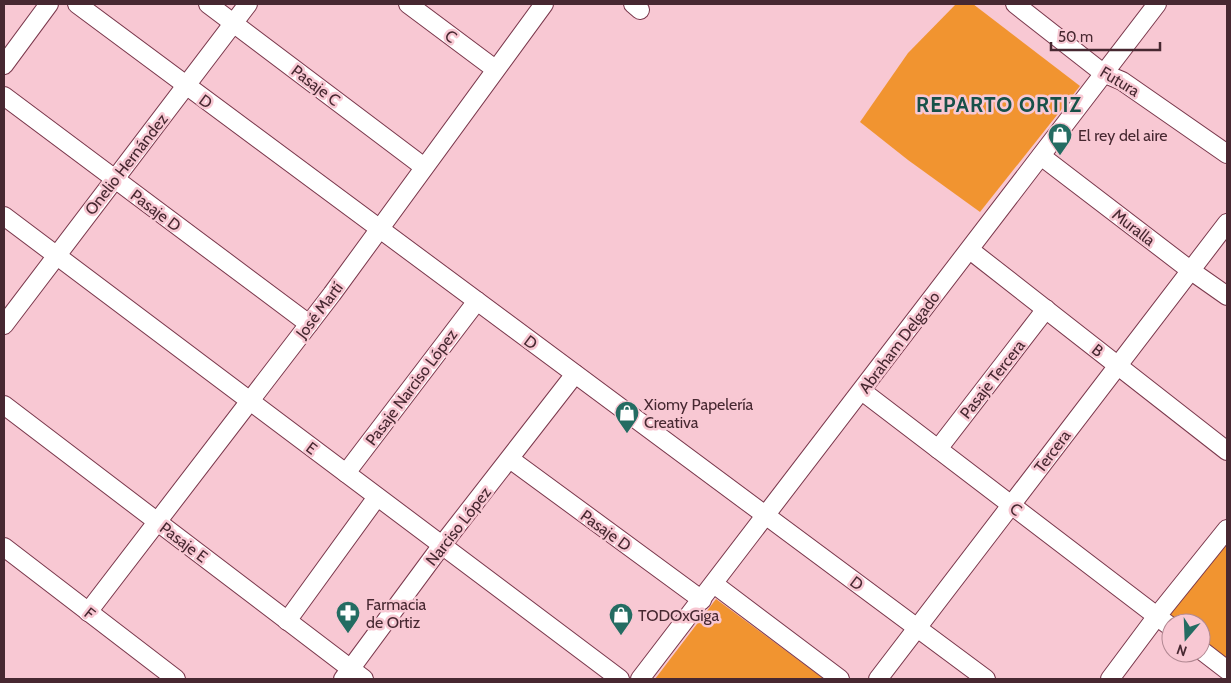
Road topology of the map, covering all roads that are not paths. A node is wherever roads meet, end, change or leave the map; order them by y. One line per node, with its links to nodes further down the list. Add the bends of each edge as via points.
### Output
1 (49, 4): 10 (street)
2 (77, 4): 13 (street, D)
3 (208, 4): 9 (street, Pasaje C)
4 (248, 4): 9 (street, Onelio Hernández)
5 (408, 4): 11 (street, C)
6 (544, 4): 11 (street, José Martí)
7 (1016, 4): 12 (street, Futura)
8 (1157, 4): 12 (street, Abraham Delgado)
9 (234, 23): 13 (street, Onelio Hernández); 17 (street, Pasaje C)
10 (4, 65)
11 (495, 68): 17 (street, José Martí)
12 (1103, 72): 15 (street, Futura, via 1122,81); 16 (street, Abraham Delgado)
13 (186, 86): 18 (street, Onelio Hernández); 21 (street, D)
14 (4, 96): 18 (street, Pasaje D)
15 (1227, 154)
16 (1041, 156): 22 (street, Abraham Delgado); 24 (street, Muralla)
17 (424, 167): 21 (street, José Martí)
18 (115, 179): 23 (street, Onelio Hernández); 29 (street, Pasaje D)
19 (4, 216): 23 (street, E)
20 (1227, 223): 24 (street, Tercera)
21 (380, 230): 26 (street, D); 29 (street, José Martí)
22 (970, 250): 27 (street, B); 32 (street, Abraham Delgado)
23 (56, 256): 28 (street, Onelio Hernández); 33 (street, E)
24 (1190, 270): 25 (street, Muralla); 30 (street, Tercera)
25 (1227, 296)
26 (477, 301): 31 (street, D); 38 (street, Pasaje Narciso López)
27 (1046, 309): 30 (street, B); 35 (street, Pasaje Tercera)
28 (4, 324)
29 (309, 324): 33 (street, José Martí)
30 (1118, 365): 36 (street, B); 40 (street, Tercera)
31 (575, 374): 37 (street, Narciso López); 41 (street, D)
32 (862, 391): 35 (street, C); 41 (street, Abraham Delgado)
33 (250, 401): 38 (street, E); 42 (street, José Martí)
34 (4, 405): 42 (street, Pasaje E)
35 (938, 450): 40 (street, C)
36 (1227, 451)
37 (510, 459): 44 (street, Narciso López); 47 (street, Pasaje D)
38 (346, 473): 39 (street, E)
39 (377, 497): 44 (street, E); 50 (street)
40 (1011, 505): 51 (street, C); 53 (street, Tercera)
41 (766, 515): 46 (street, Abraham Delgado); 53 (street, D)
42 (157, 522): 48 (street, José Martí); 50 (street, Pasaje E)
43 (1227, 529): 49 (street)
44 (442, 545): 56 (street, Narciso López); 58 (street, E)
45 (4, 547): 48 (street, F)
46 (714, 584): 47 (street, Abraham Delgado); 60 (street)
47 (702, 600): 59 (street, Abraham Delgado)
48 (88, 612): 57 (street, F)
49 (1170, 613)
50 (287, 620): 56 (street, Pasaje E)
51 (1161, 620)
52 (1161, 625): 63 (street)
53 (917, 628): 61 (street, Tercera); 62 (street, D)
54 (1211, 658): 55 (street)
55 (1227, 670)
56 (352, 676)
57 (176, 679)
58 (620, 679)
59 (640, 679)
60 (840, 679)
61 (878, 679)
62 (986, 679)
63 (1110, 679)

